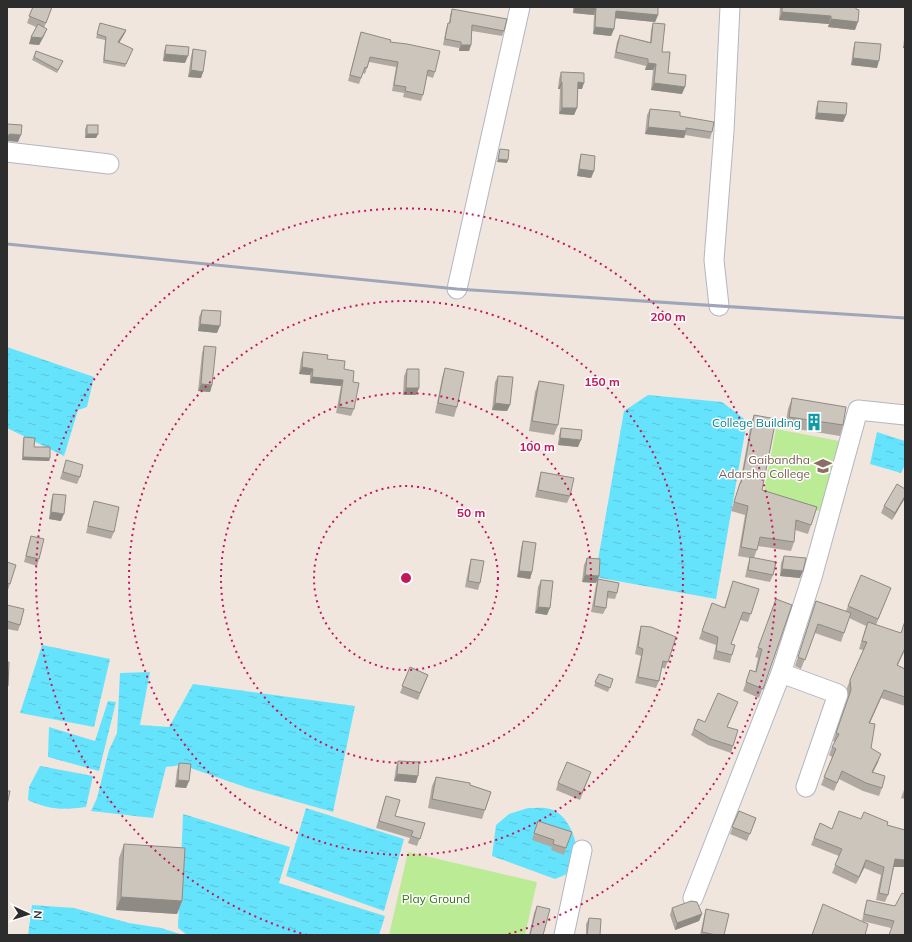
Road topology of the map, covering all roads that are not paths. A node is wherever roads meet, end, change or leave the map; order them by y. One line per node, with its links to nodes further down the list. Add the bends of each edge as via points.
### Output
1 (520, 7): 5 (street)
2 (730, 7): 6 (street, via 714,260)
3 (7, 152): 4 (street)
4 (109, 164)
5 (457, 289)
6 (718, 306)
7 (905, 415): 8 (street, via 858,410 812,577)
8 (781, 672): 9 (street, via 838,694); 11 (street)
9 (806, 787)
10 (582, 850): 12 (street)
11 (693, 898)
12 (564, 935)

